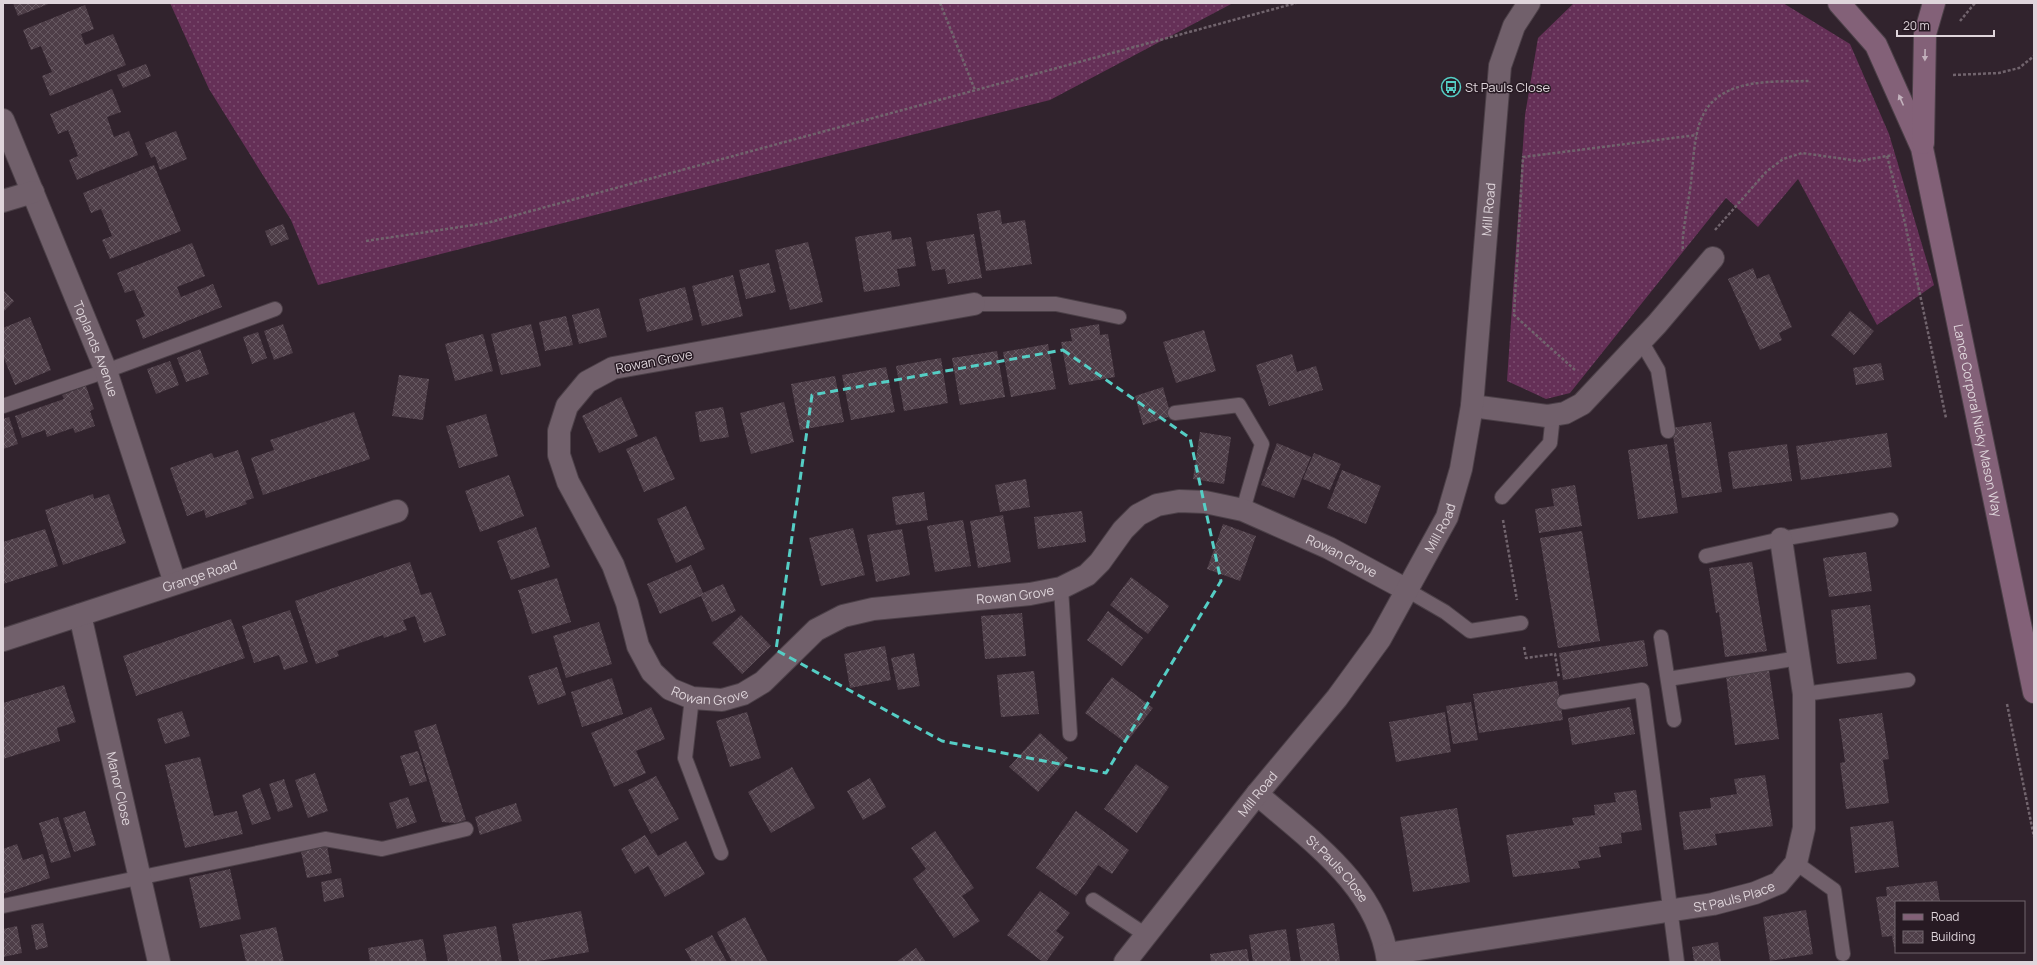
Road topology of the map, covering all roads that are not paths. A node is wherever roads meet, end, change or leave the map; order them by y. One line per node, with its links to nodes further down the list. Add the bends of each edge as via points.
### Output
1 (1529, 3): 15 (street, Mill Road, via 1514,26 1500,66)
2 (1839, 3): 5 (main road, Lance Corporal Nicky Mason Way, one-way to 2, via 1876,45)
3 (1934, 3): 5 (main road, Lance Corporal Nicky Mason Way, one-way to 5, via 1925,34)
4 (3, 120): 6 (street, Toplands Avenue)
5 (1922, 148): 35 (main road, Lance Corporal Nicky Mason Way)
6 (33, 192): 7 (street); 13 (street, Toplands Avenue)
7 (3, 201)
8 (1714, 258): 12 (street)
9 (974, 304): 11 (lane, via 1056,304); 37 (street, Rowan Grove, via 613,368 587,382 567,406 559,431 559,455 568,482 613,565 627,603 638,646 652,672 670,689)
10 (275, 309): 13 (lane)
11 (1119, 317)
12 (1641, 341): 17 (street, via 1582,404 1565,413); 18 (lane, via 1658,370)
13 (106, 371): 14 (lane); 25 (street, Toplands Avenue)
14 (3, 406)
15 (1472, 406): 17 (street); 27 (street, Mill Road, via 1461,469 1447,517)
16 (1174, 413): 20 (lane, via 1239,405 1262,444)
17 (1553, 415): 19 (lane, via 1550,443)
18 (1668, 431)
19 (1502, 497)
20 (1242, 510): 26 (street, Rowan Grove, via 1205,502 1180,501 1157,505 1138,516 1123,530 1100,562 1087,575); 27 (street, Rowan Grove, via 1329,548)
21 (397, 511): 25 (street, Grange Road)
22 (1891, 520): 23 (lane)
23 (1781, 539): 24 (lane); 32 (street, St Pauls Place)
24 (1706, 556)
25 (175, 583): 28 (street, Grange Road)
26 (1061, 588): 37 (street, Rowan Grove, via 1030,594 873,609 843,616 816,630 763,682 743,694 722,700); 40 (lane)
27 (1407, 590): 29 (lane, via 1445,612 1470,631); 41 (street, Mill Road, via 1380,639 1337,698)
28 (80, 615): 31 (street, Grange Road); 45 (street, Manor Close)
29 (1521, 623)
30 (1661, 637): 33 (lane)
31 (3, 640)
32 (1799, 658): 33 (lane); 36 (street, St Pauls Place)
33 (1668, 678): 39 (lane)
34 (1908, 680): 36 (lane)
35 (2034, 692)
36 (1804, 694): 44 (street, St Pauls Place, via 1804,828)
37 (692, 698): 43 (lane, via 685,758)
38 (1564, 702): 48 (lane, via 1642,690)
39 (1674, 720)
40 (1070, 734)
41 (1257, 794): 49 (street, Mill Road); 51 (street, St Pauls Close, via 1329,856 1356,885 1377,920)
42 (466, 829): 45 (lane, via 382,849 325,838)
43 (721, 853)
44 (1796, 863): 48 (street, St Pauls Place, via 1779,883 1755,893 1713,904); 50 (lane, via 1834,890)
45 (140, 878): 47 (lane); 52 (street, Manor Close)
46 (1093, 900): 49 (lane)
47 (3, 906)
48 (1670, 911): 51 (street, St Pauls Place); 54 (lane)
49 (1146, 935): 53 (street, Mill Road)
50 (1843, 954)
51 (1388, 958)
52 (159, 962)
53 (1125, 962)
54 (1677, 962)

